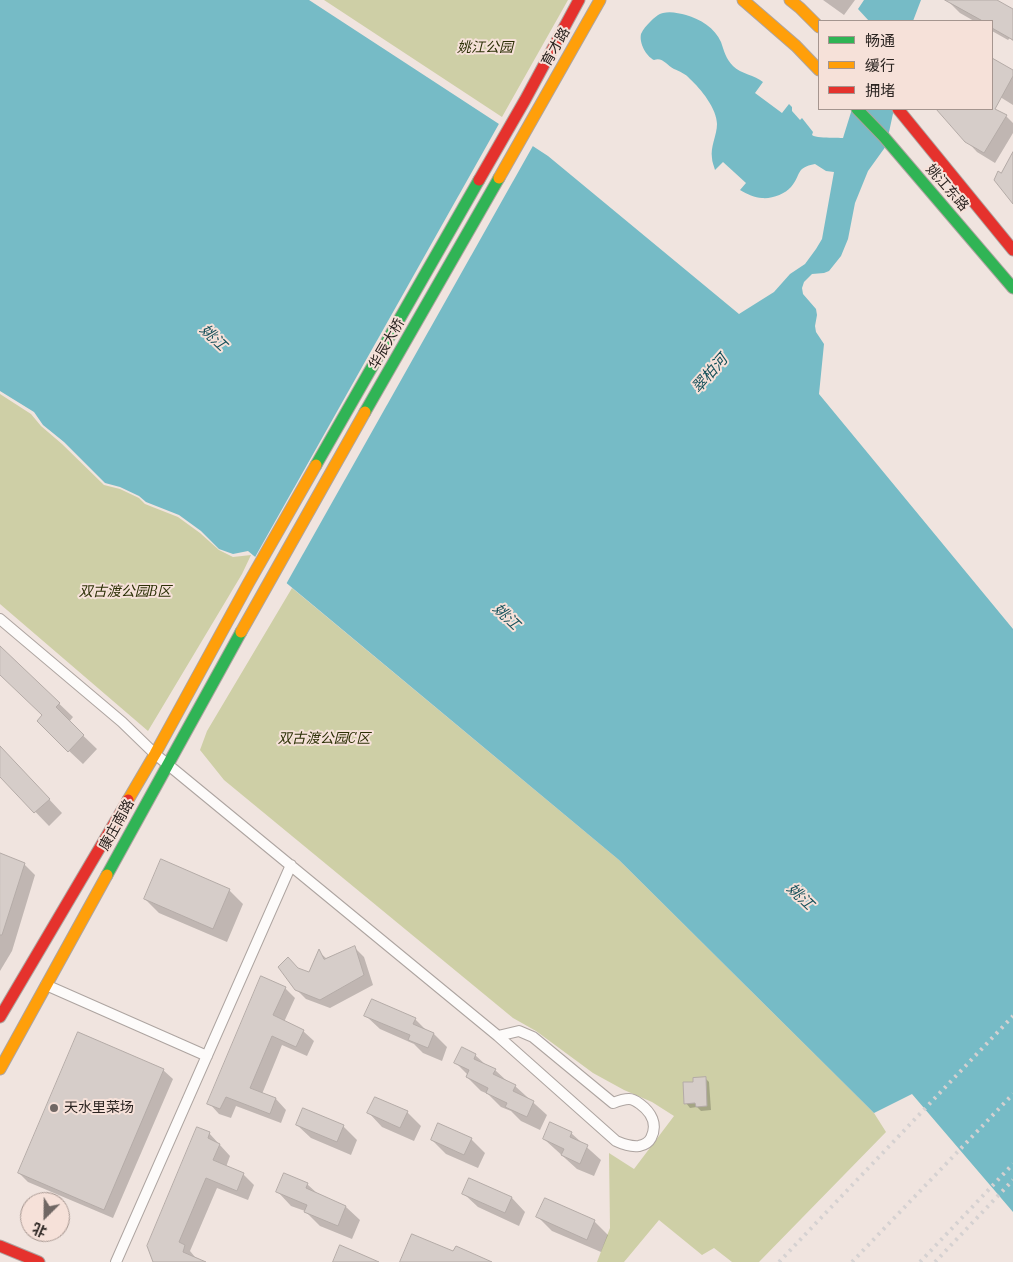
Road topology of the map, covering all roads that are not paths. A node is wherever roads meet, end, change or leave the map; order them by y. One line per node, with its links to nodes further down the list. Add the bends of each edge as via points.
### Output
1 (579, 0): 7 (main road, 育才路)
2 (600, 0): 8 (main road, 育才路)
3 (744, 0): 6 (main road)
4 (790, 0): 5 (main road)
5 (818, 26)
6 (818, 69)
7 (525, 100): 13 (main road, 华辰大桥)
8 (539, 108): 14 (main road, 华辰大桥)
9 (857, 110): 12 (main road, 姚江东路, via 884,137)
10 (899, 110): 11 (main road, 姚江东路)
11 (1013, 250)
12 (1013, 288)
13 (248, 584): 16 (main road, 康庄南路)
14 (261, 595): 17 (main road, 康庄南路)
15 (0, 619): 16 (street)
16 (155, 754): 17 (street); 20 (main road, 康庄南路)
17 (168, 764): 18 (street); 19 (main road, 康庄南路)
18 (291, 865): 21 (street); 22 (street)
19 (46, 985): 22 (street); 23 (main road, 康庄南路)
20 (0, 1017)
21 (498, 1036): 21 (street, via 616,1141 626,1146 649,1142 654,1133 654,1123 645,1107 627,1098 613,1103 533,1037 519,1031)
22 (207, 1056): 26 (street)
23 (0, 1069)
24 (0, 1246): 25 (main road)
25 (39, 1262)
26 (116, 1262)

